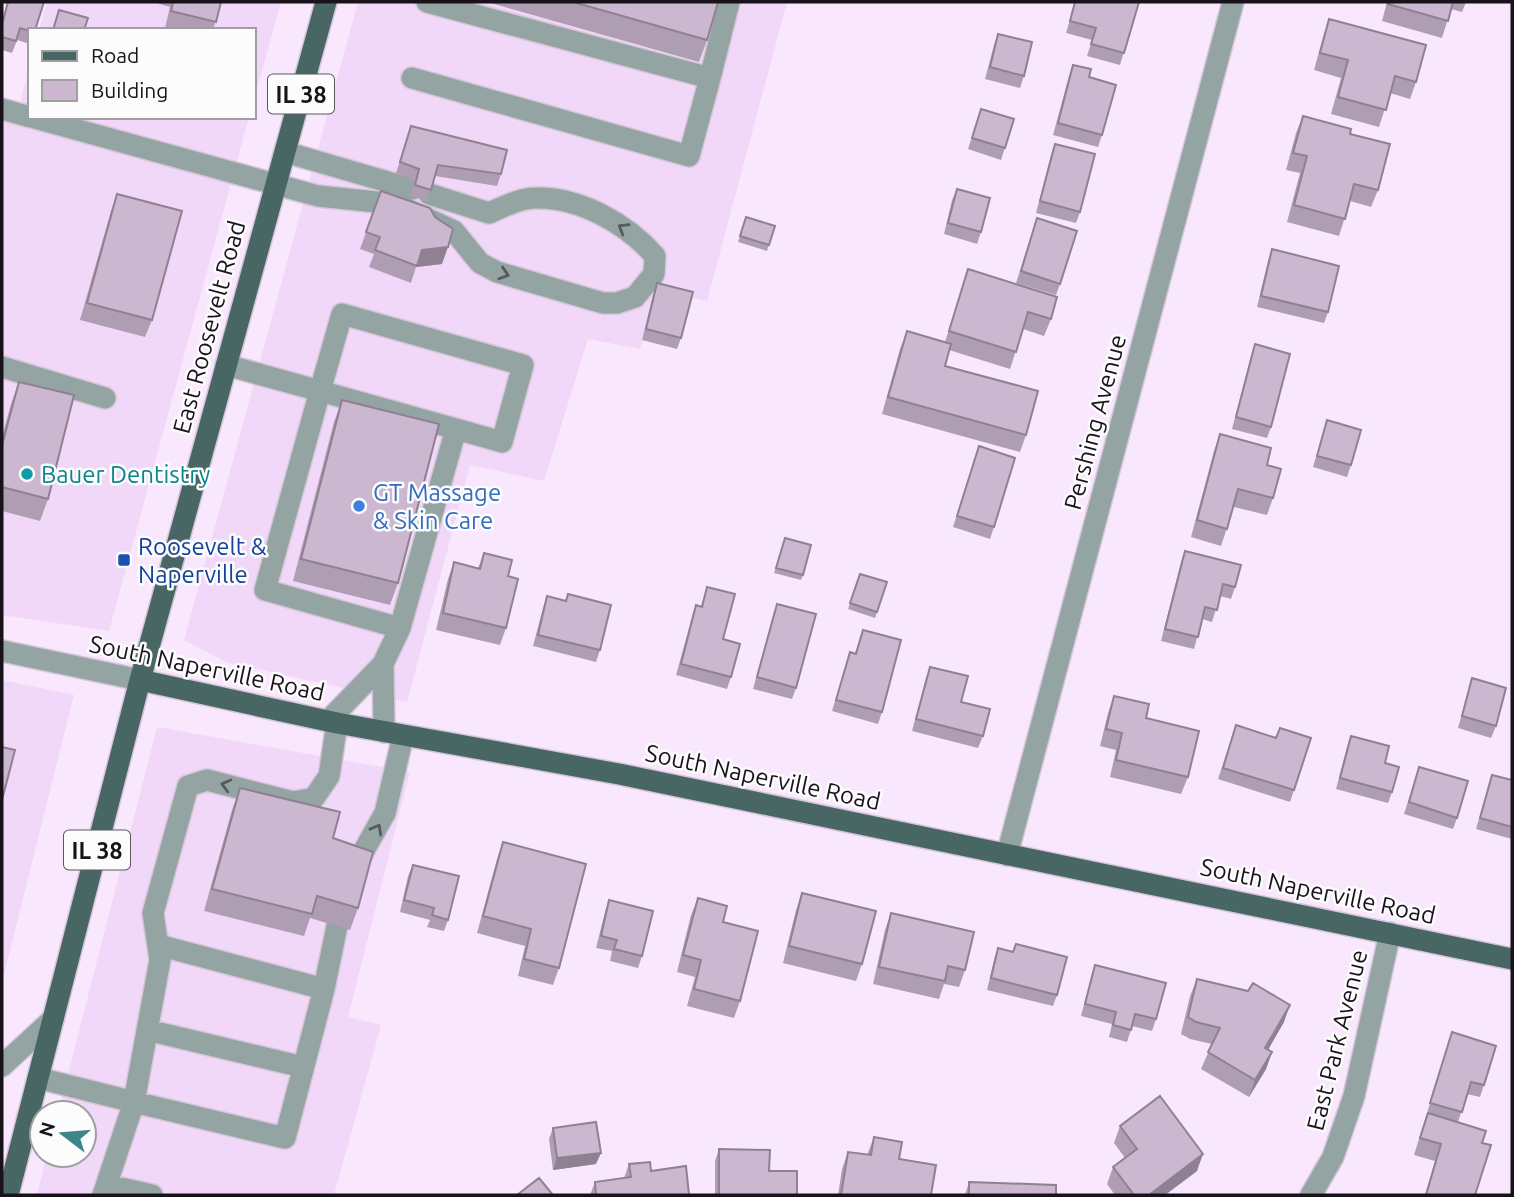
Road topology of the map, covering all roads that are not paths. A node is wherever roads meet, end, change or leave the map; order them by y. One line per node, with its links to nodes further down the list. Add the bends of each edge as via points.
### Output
1 (326, 2): 11 (main road, East Roosevelt Road / IL 38)
2 (427, 2): 6 (street)
3 (729, 2): 6 (street)
4 (1233, 2): 24 (street, Pershing Avenue)
5 (412, 78): 6 (street, via 689,156)
6 (709, 78)
7 (2, 109): 8 (street)
8 (28, 116)
9 (45, 119): 10 (street)
10 (86, 125): 12 (street)
11 (285, 152): 12 (main road, East Roosevelt Road / IL 38); 12 (street, one-way to 11, via 318,196 396,204 454,231 480,263 497,272 603,303 635,298 654,274 655,256 639,238 588,209 534,197 489,213)
12 (275, 186): 13 (main road, East Roosevelt Road / IL 38)
13 (226, 365): 15 (street); 21 (main road, East Roosevelt Road / IL 38)
14 (2, 367): 16 (street)
15 (320, 391): 17 (street); 17 (street, via 342,314 523,365 502,442); 18 (street, via 265,590)
16 (106, 398)
17 (456, 429): 18 (street)
18 (400, 628): 20 (street)
19 (2, 651): 21 (street, South Naperville Road)
20 (383, 664): 22 (street); 23 (street)
21 (140, 680): 22 (main road, South Naperville Road); 31 (main road, East Roosevelt Road / IL 38)
22 (333, 722): 23 (main road, South Naperville Road); 28 (street, one-way to 28, via 329,776 314,798 293,803 207,780 188,786 153,913)
23 (393, 734): 24 (main road, South Naperville Road, via 583,767); 25 (street, one-way to 23, via 385,813)
24 (1007, 855): 27 (main road, South Naperville Road)
25 (354, 870)
26 (337, 926): 30 (street)
27 (1390, 933): 29 (main road, South Naperville Road); 40 (street, East Park Avenue, via 1348,1118)
28 (158, 945): 30 (street); 32 (street, via 160,960)
29 (1512, 959)
30 (324, 989): 34 (street)
31 (53, 1019): 33 (street); 35 (main road, East Roosevelt Road / IL 38)
32 (147, 1030): 34 (street); 36 (street)
33 (2, 1066)
34 (303, 1067): 36 (street, via 285,1138)
35 (38, 1078): 36 (street); 38 (main road, East Roosevelt Road / IL 38)
36 (134, 1102): 37 (street)
37 (105, 1190): 39 (street)
38 (8, 1195)
39 (152, 1195)
40 (1311, 1195)

